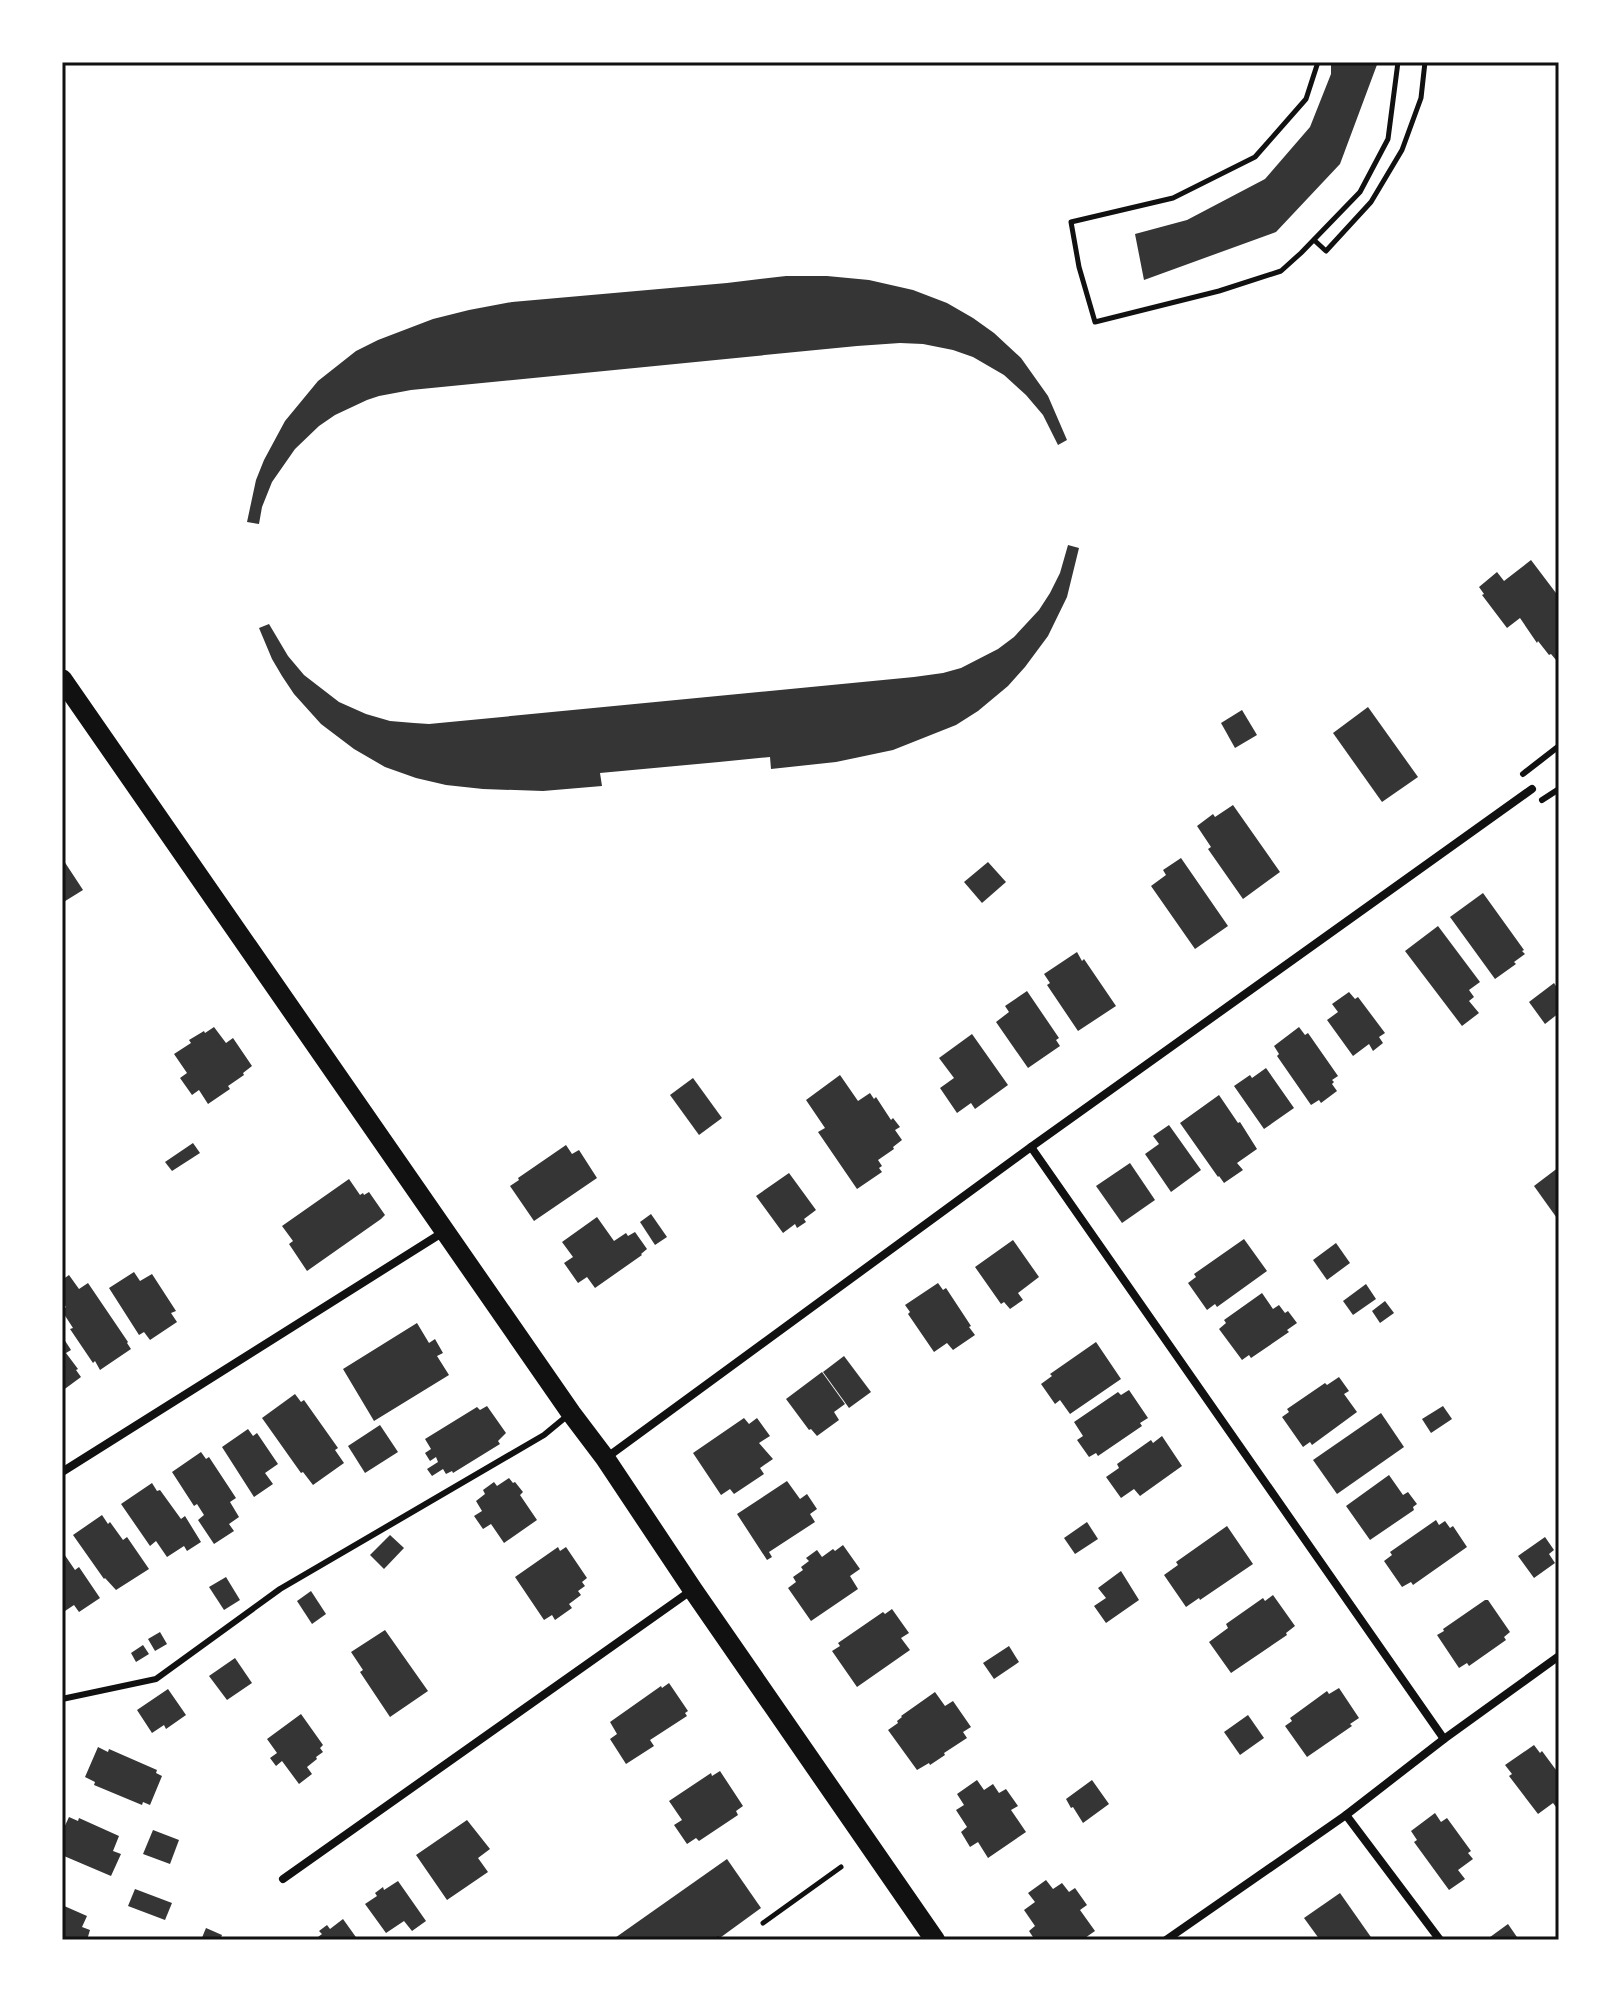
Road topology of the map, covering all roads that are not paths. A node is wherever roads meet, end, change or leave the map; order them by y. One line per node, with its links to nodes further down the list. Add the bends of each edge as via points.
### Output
1 (62, 679): 8 (main road)
2 (1559, 746): 3 (lane)
3 (1523, 774)
4 (1532, 789): 7 (street)
5 (1559, 789): 6 (lane)
6 (1542, 800)
7 (1031, 1147): 10 (street); 15 (street)
8 (446, 1230): 9 (main road); 11 (street)
9 (571, 1413): 10 (main road); 14 (lane, via 544,1435 280,1589 156,1679)
10 (605, 1458): 12 (main road)
11 (62, 1472)
12 (693, 1590): 17 (street); 18 (main road)
13 (1559, 1656): 15 (street)
14 (62, 1699)
15 (1444, 1739): 16 (street)
16 (1346, 1815): 19 (street); 20 (street)
17 (283, 1879)
18 (935, 1940)
19 (1166, 1940)
20 (1440, 1940)

